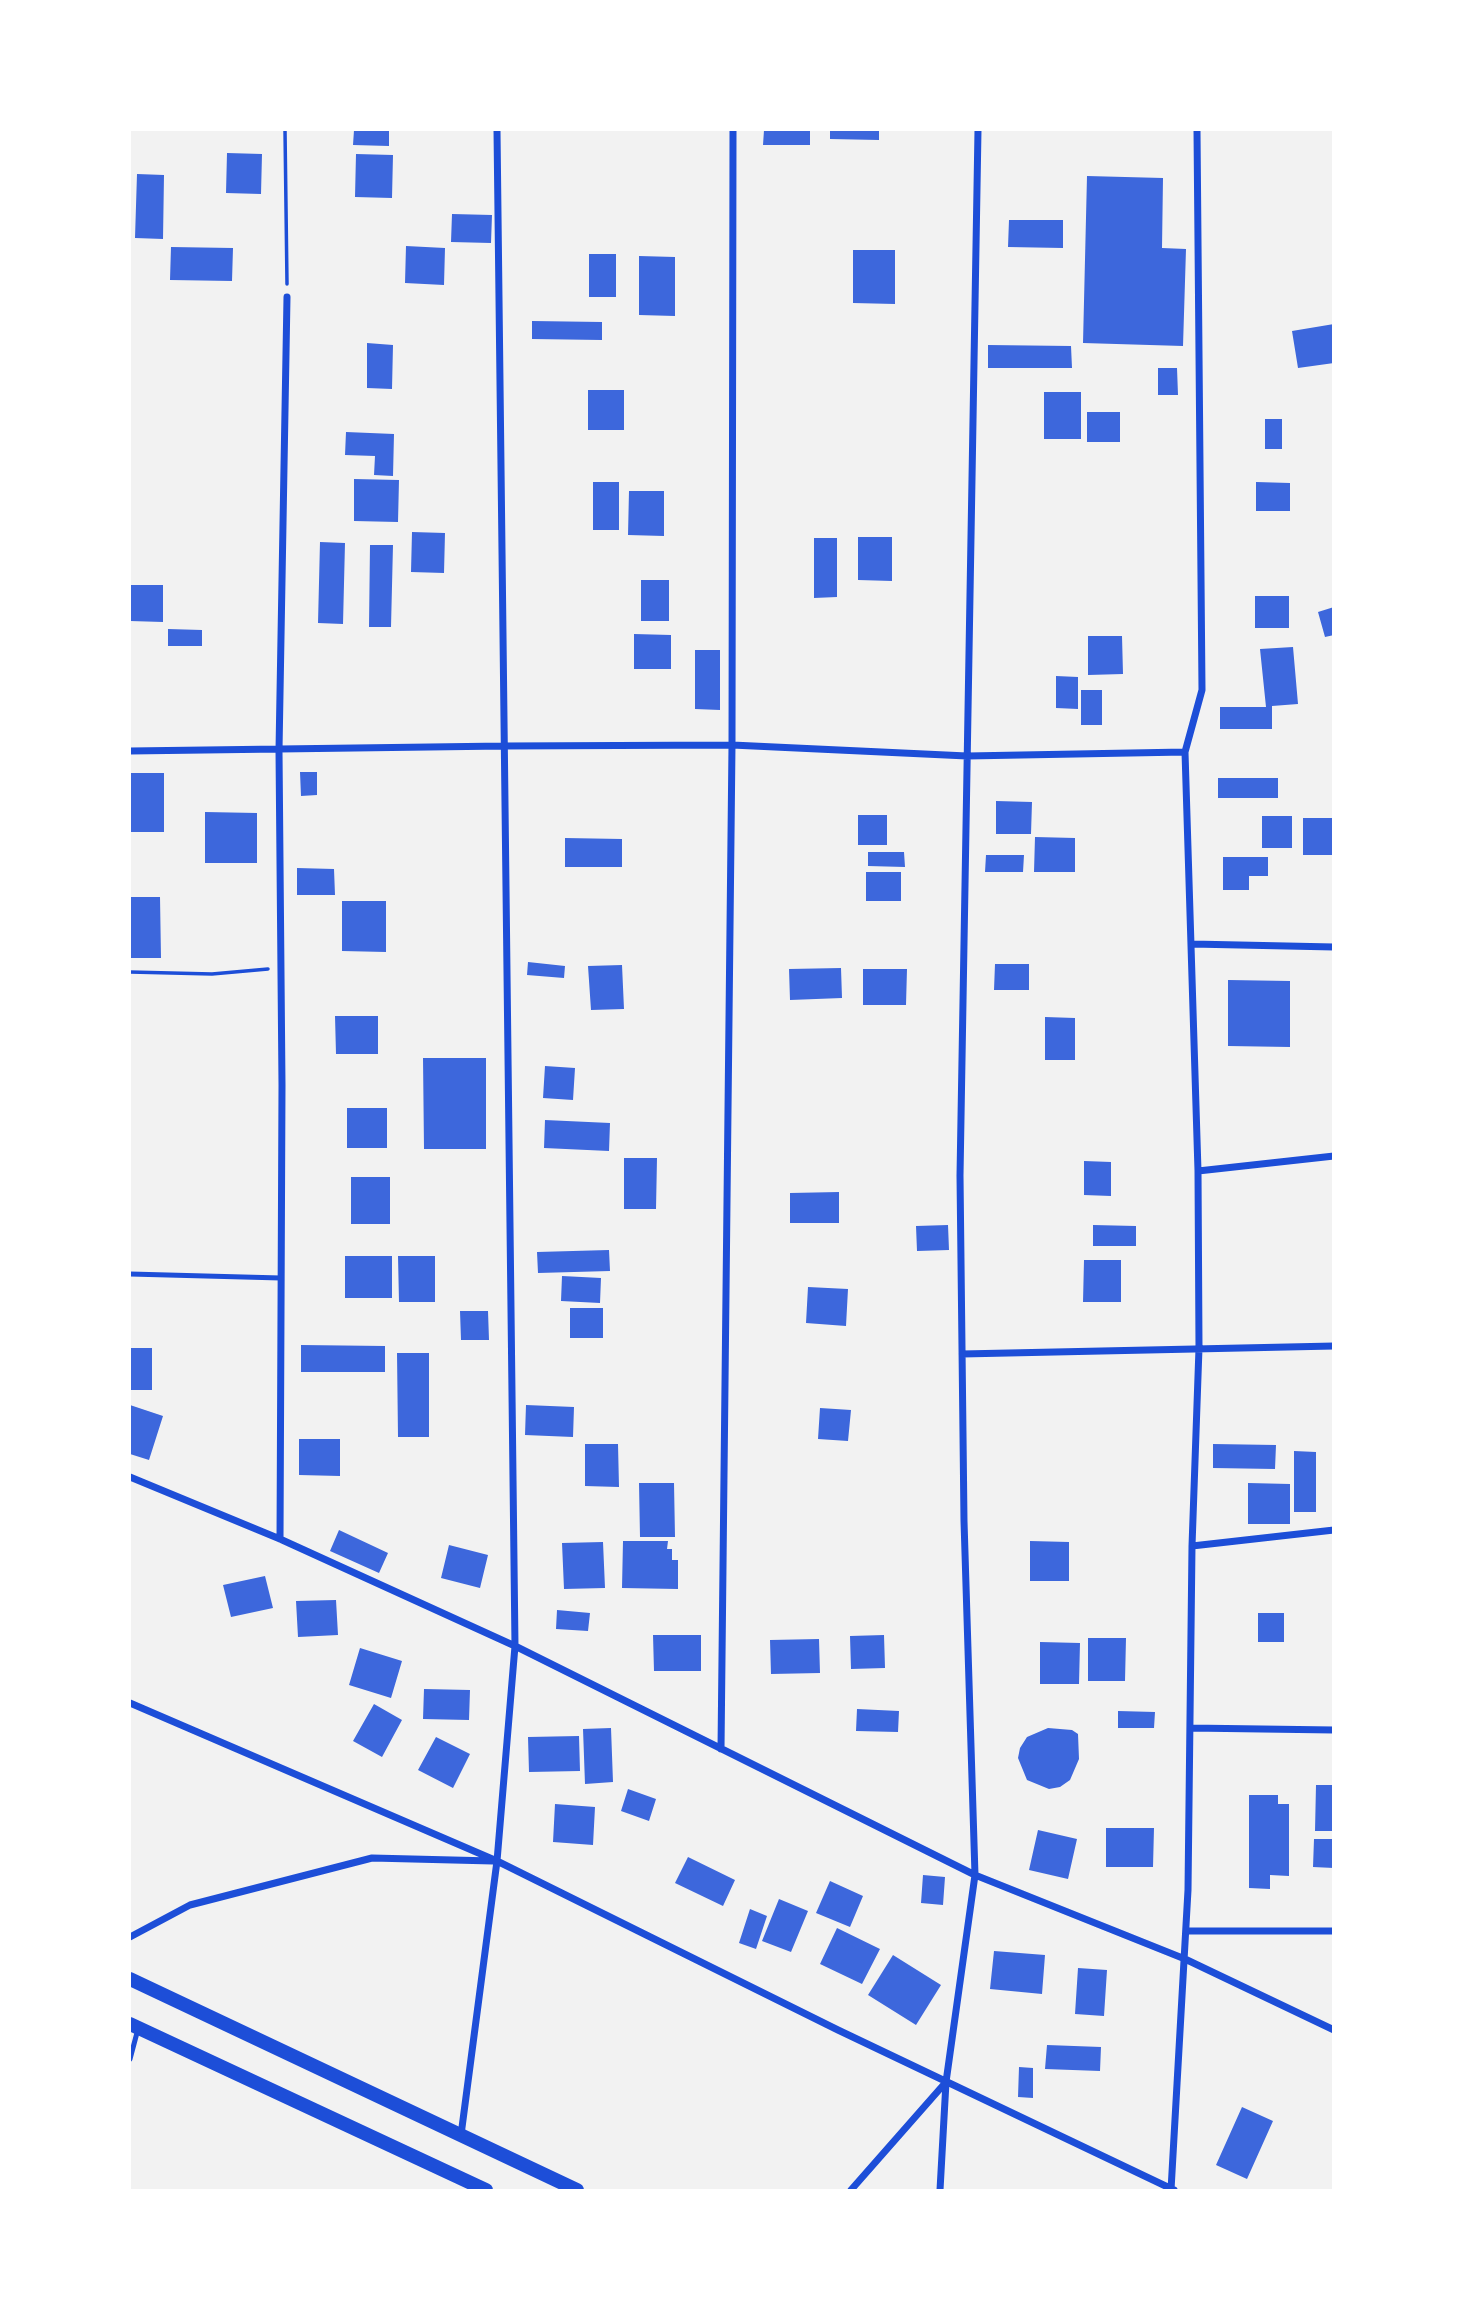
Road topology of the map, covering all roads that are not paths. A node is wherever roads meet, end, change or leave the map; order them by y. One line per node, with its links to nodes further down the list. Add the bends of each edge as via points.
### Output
1 (497, 130): 7 (street)
2 (733, 130): 6 (street)
3 (978, 130): 11 (street)
4 (1196, 130): 10 (street, via 1202,690)
5 (287, 297): 8 (street)
6 (732, 745): 7 (street); 11 (street); 29 (street)
7 (504, 746): 8 (street); 25 (street)
8 (279, 750): 9 (street); 17 (street)
9 (130, 751)
10 (1185, 752): 11 (street); 12 (street)
11 (967, 756): 20 (street)
12 (1192, 944): 13 (street); 15 (street)
13 (1334, 947)
14 (1334, 1156): 15 (street)
15 (1198, 1171): 19 (street)
16 (130, 1274): 17 (lane)
17 (281, 1278): 23 (street)
18 (1334, 1346): 19 (street)
19 (1199, 1349): 20 (street); 24 (street)
20 (962, 1354): 31 (street)
21 (130, 1477): 23 (street)
22 (1334, 1530): 24 (street)
23 (280, 1539): 25 (street)
24 (1192, 1546): 27 (street)
25 (515, 1646): 29 (street); 30 (street)
26 (130, 1703): 30 (street)
27 (1191, 1728): 28 (street); 32 (street)
28 (1334, 1730)
29 (721, 1749): 31 (street)
30 (497, 1861): 34 (street, via 372,1858 190,1905); 40 (street); 41 (street)
31 (975, 1875): 35 (street); 40 (street)
32 (1186, 1931): 33 (street); 35 (street)
33 (1334, 1931)
34 (130, 1937)
35 (1185, 1959): 38 (street); 46 (street)
36 (130, 1979): 41 (main road)
37 (134, 2026): 39 (lane); 42 (main road)
38 (1334, 2030)
39 (130, 2059)
40 (946, 2082): 44 (street); 45 (street); 46 (street)
41 (461, 2135): 43 (main road)
42 (486, 2190)
43 (577, 2190)
44 (851, 2190)
45 (940, 2190)
46 (1172, 2190)

